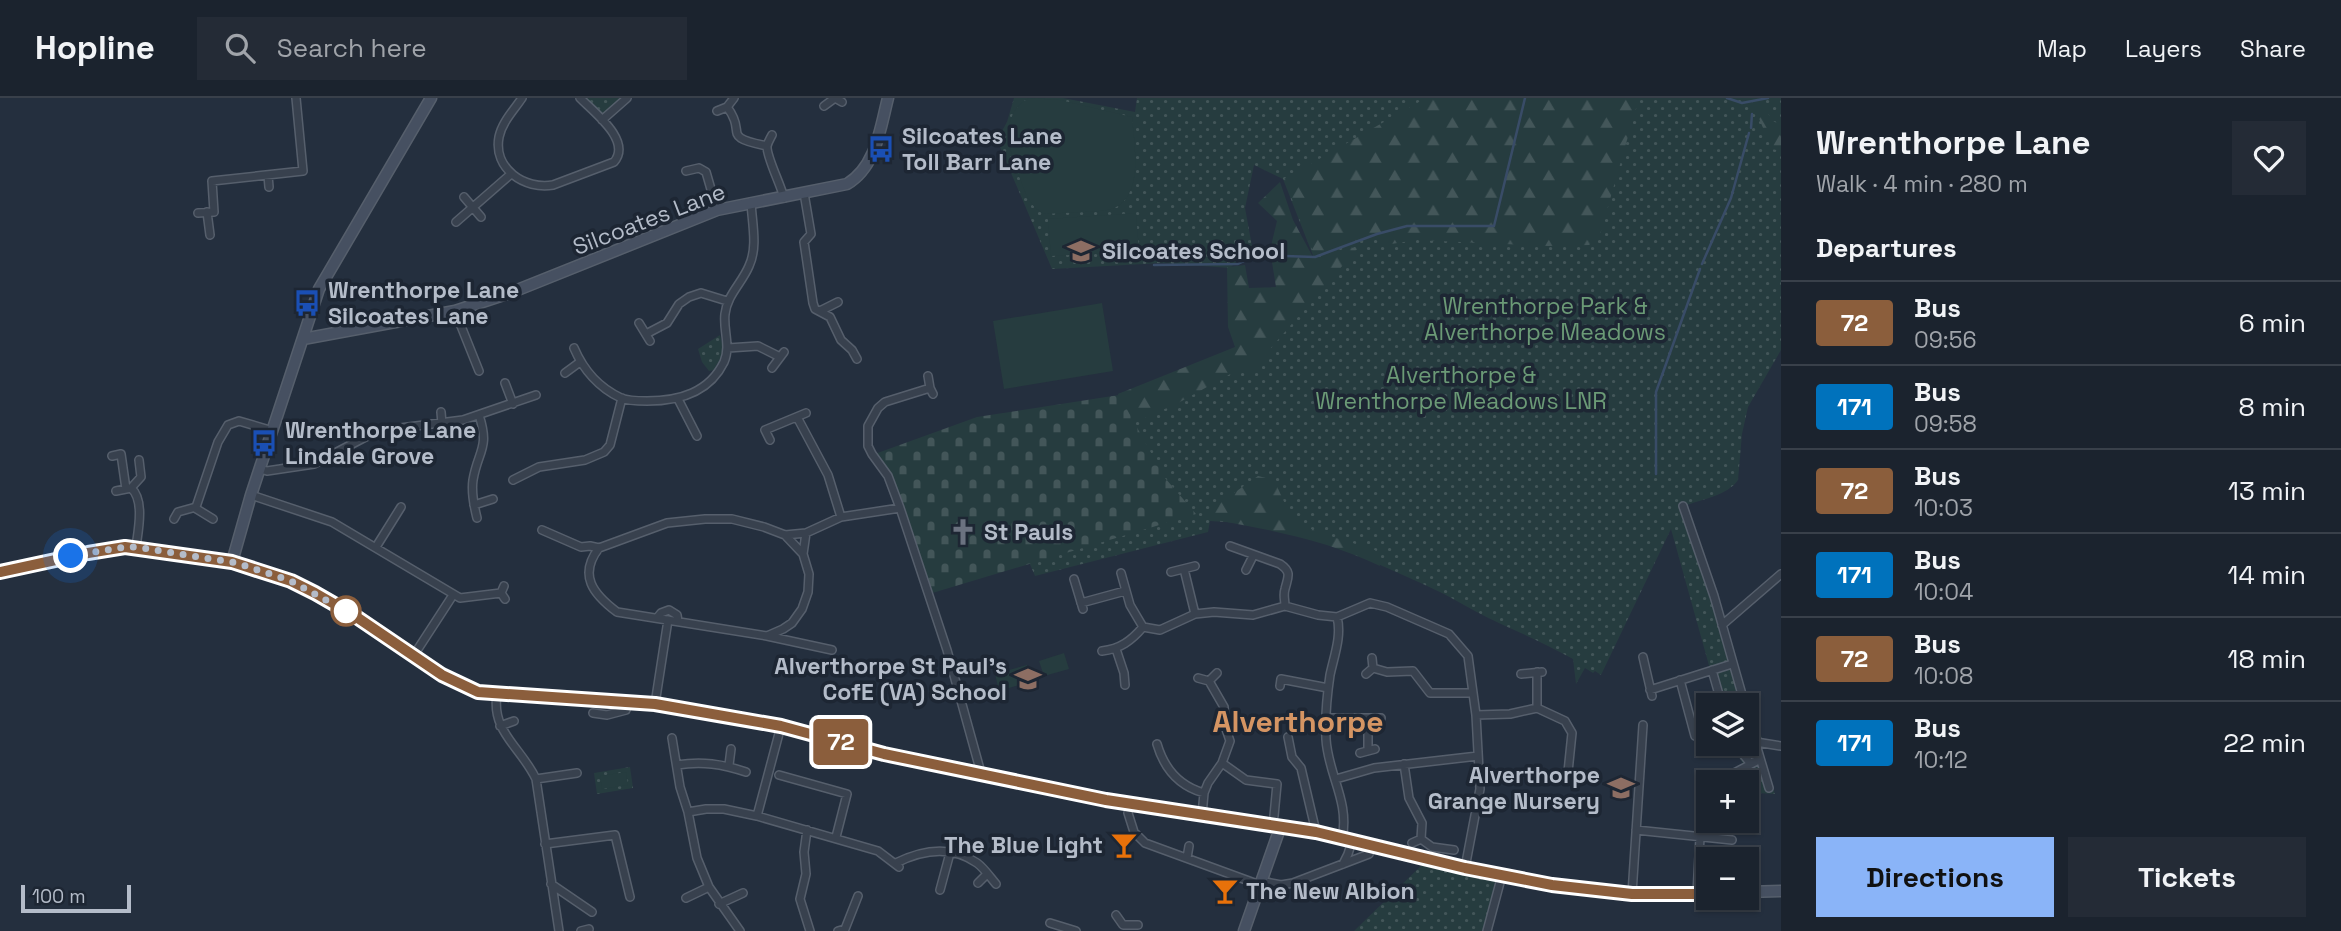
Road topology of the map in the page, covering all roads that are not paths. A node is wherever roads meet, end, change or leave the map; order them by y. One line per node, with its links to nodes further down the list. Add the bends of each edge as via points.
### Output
1 (296, 98): 16 (street, via 303,171)
2 (431, 98): 35 (street, via 318,289)
3 (522, 98): 17 (street, via 499,136 500,156)
4 (580, 98): 12 (street)
5 (627, 98): 12 (street)
6 (734, 98): 10 (street)
7 (888, 98): 19 (street, Silcoates Lane, via 863,172 847,184)
8 (838, 99): 9 (street)
9 (824, 106)
10 (727, 107): 11 (street); 14 (street, via 740,140)
11 (717, 111)
12 (602, 120): 17 (street, via 620,145 620,156 614,162 543,187)
13 (772, 135): 14 (street)
14 (767, 146): 21 (street)
15 (686, 171): 24 (street, via 699,167 706,172)
16 (268, 174): 18 (street); 25 (street, via 212,181 214,212)
17 (511, 174): 23 (street)
18 (269, 187)
19 (804, 193): 21 (street, Silcoates Lane); 33 (street, via 811,234 804,242)
20 (464, 197): 23 (street)
21 (784, 198): 22 (street, Silcoates Lane)
22 (751, 202): 24 (street, Silcoates Lane); 30 (street, via 753,254)
23 (472, 208): 27 (street); 28 (street)
24 (718, 210): 32 (street, Silcoates Lane)
25 (207, 212): 26 (street); 29 (street)
26 (198, 213)
27 (481, 217)
28 (456, 222)
29 (210, 235)
30 (727, 301): 34 (street, via 695,294 679,304 667,323 648,338); 37 (street)
31 (838, 302): 33 (street)
32 (455, 311): 35 (street, Silcoates Lane); 41 (street)
33 (816, 312): 38 (street, via 830,317)
34 (639, 323)
35 (303, 339): 54 (street)
36 (574, 348): 39 (street)
37 (727, 348): 40 (street, via 758,346 782,355); 47 (street, via 712,379)
38 (857, 359)
39 (580, 362): 42 (street); 46 (street)
40 (772, 368)
41 (479, 371)
42 (565, 373)
43 (928, 376): 69 (street, via 932,391 885,402 868,426 868,446 888,476)
44 (505, 383): 48 (street)
45 (536, 395): 48 (street)
46 (622, 398): 47 (street); 60 (street, via 604,452)
47 (678, 399): 55 (street, via 695,432)
48 (513, 404): 51 (street)
49 (441, 412): 53 (street)
50 (806, 413): 52 (street)
51 (479, 415): 53 (street); 65 (street, via 485,439 473,479)
52 (797, 417): 56 (street, via 765,430); 70 (street, via 828,475)
53 (442, 424): 59 (street, via 377,431 314,464)
54 (273, 430): 59 (street); 68 (street, via 239,421 226,427)
55 (683, 433)
56 (770, 440)
57 (112, 456): 61 (street, via 121,454)
58 (139, 460): 61 (street, via 141,477)
59 (260, 469): 63 (street)
60 (517, 481)
61 (127, 487): 62 (street); 78 (street, via 137,496)
62 (116, 491)
63 (251, 495): 79 (street, via 332,522); 85 (street)
64 (493, 499): 65 (street)
65 (474, 505): 73 (street)
66 (402, 506): 79 (street)
67 (1684, 506): 103 (street)
68 (195, 508): 71 (street, via 178,512); 72 (street)
69 (900, 508): 70 (street); 163 (street)
70 (841, 517): 75 (street)
71 (174, 519)
72 (213, 519)
73 (477, 519)
74 (542, 530): 80 (street)
75 (806, 533): 76 (street); 82 (street)
76 (785, 535): 81 (street, via 732,519 705,519 667,523); 82 (street)
77 (1230, 546): 83 (street)
78 (136, 547): 85 (street); 89 (street)
79 (376, 547): 96 (street)
80 (581, 547): 81 (street); 84 (street)
81 (599, 548): 84 (street)
82 (803, 554): 105 (street, via 808,592 802,609)
83 (1253, 556): 88 (street); 97 (street, via 1287,569)
84 (590, 560): 100 (street, via 589,582 600,600 618,612)
85 (232, 562): 111 (street, via 303,587)
86 (1195, 566): 87 (street)
87 (1184, 569): 90 (street); 98 (street)
88 (1246, 569)
89 (0, 572)
90 (1171, 572)
91 (1121, 573): 94 (street)
92 (1781, 574): 103 (street)
93 (1074, 579): 94 (street, via 1082,606)
94 (1125, 591): 104 (street)
95 (503, 593): 96 (street)
96 (453, 595): 111 (street)
97 (1285, 606): 98 (street, via 1253,615); 99 (street)
98 (1195, 614): 104 (street, via 1160,630)
99 (1337, 617): 125 (street, via 1340,629); 126 (street, via 1370,603 1449,634 1468,656)
100 (657, 618): 101 (street); 102 (street, via 669,610)
101 (668, 620): 102 (street); 131 (street)
102 (678, 621): 106 (street)
103 (1722, 625): 114 (street)
104 (1143, 627): 108 (street)
105 (783, 629): 106 (street); 107 (street)
106 (767, 636): 107 (street)
107 (786, 639): 109 (street)
108 (1116, 649): 110 (street); 123 (street)
109 (832, 650)
110 (1102, 651)
111 (414, 655): 129 (street, via 460,685)
112 (1643, 657): 121 (street, via 1651,693)
113 (1372, 658): 115 (street)
114 (1732, 664): 116 (street); 128 (street)
115 (1373, 668): 118 (street); 126 (street, via 1413,671 1430,693)
116 (1712, 670): 121 (street); 127 (street)
117 (1217, 673): 122 (street)
118 (1366, 674)
119 (1521, 674): 132 (street, via 1539,672)
120 (1198, 678): 122 (street)
121 (1680, 680): 143 (street)
122 (1209, 681): 154 (street, via 1224,707 1230,741)
123 (1125, 685)
124 (1280, 687): 125 (street, via 1281,679)
125 (1328, 688): 135 (street)
126 (1472, 693): 134 (street)
127 (1719, 693)
128 (1741, 693)
129 (497, 694): 130 (street); 140 (street)
130 (628, 702): 131 (street); 133 (street, via 626,710)
131 (655, 704): 141 (street)
132 (1537, 708): 134 (street); 161 (street, via 1566,721 1572,729)
133 (593, 713)
134 (1476, 715): 150 (street)
135 (1327, 718): 136 (street); 168 (street, via 1327,748)
136 (1368, 718): 137 (street); 149 (street)
137 (1381, 718)
138 (514, 721): 140 (street)
139 (1643, 725): 179 (street)
140 (500, 726): 167 (street)
141 (781, 726): 163 (street, via 884,754); 175 (street)
142 (1287, 737): 180 (street, via 1292,757 1301,768)
143 (1695, 737)
144 (672, 738): 156 (street)
145 (1759, 742): 147 (street)
146 (1157, 744): 171 (street, via 1177,779)
147 (1781, 746)
148 (731, 749): 157 (street)
149 (1368, 751)
150 (1478, 756): 155 (street); 193 (street, via 1480,789)
151 (1744, 756): 153 (street, via 1749,763)
152 (1758, 756): 153 (street)
153 (1759, 760): 158 (street); 170 (street)
154 (1222, 763): 169 (street, via 1246,780); 171 (street)
155 (1404, 764): 168 (street); 188 (street, via 1409,798 1422,823 1416,841)
156 (677, 765): 157 (street); 172 (street)
157 (729, 765): 159 (street)
158 (1742, 770)
159 (746, 772)
160 (1267, 772): 169 (street)
161 (1568, 772): 165 (street); 166 (street)
162 (577, 773): 167 (street)
163 (981, 773): 174 (street, via 1119,803)
164 (779, 775): 181 (street, via 847,794)
165 (1556, 777)
166 (1577, 777)
167 (536, 779): 185 (street)
168 (1336, 779): 183 (street)
169 (1267, 782): 176 (street, via 1278,784)
170 (1769, 788)
171 (1204, 793): 174 (street)
172 (688, 812): 175 (street, via 724,809); 200 (street, via 692,842)
173 (1128, 813): 191 (street, via 1139,839)
174 (1202, 815): 177 (street)
175 (757, 816): 178 (street)
176 (1274, 816)
177 (1280, 828): 180 (street); 197 (street)
178 (807, 830): 181 (street); 221 (street, via 800,899)
179 (1636, 830): 182 (street); 205 (street)
180 (1316, 832): 183 (street)
181 (835, 837): 189 (street, via 878,851 897,865 930,850)
182 (1700, 837): 184 (street); 187 (street)
183 (1347, 840): 192 (street, via 1349,854); 193 (street)
184 (1732, 840)
185 (545, 844): 198 (street); 208 (street, via 615,835)
186 (1189, 846): 191 (street)
187 (1699, 847)
188 (1454, 850)
189 (950, 853): 194 (street, via 977,863); 201 (street)
190 (1369, 854): 192 (street)
191 (1187, 859): 197 (street)
192 (1342, 865): 197 (street, via 1293,883)
193 (1465, 868): 195 (street)
194 (987, 874): 196 (street); 199 (street)
195 (1502, 875): 205 (street); 225 (street)
196 (978, 883)
197 (1261, 883): 224 (street)
198 (551, 884): 213 (street); 219 (street)
199 (996, 884)
200 (709, 887): 209 (street); 210 (street)
201 (940, 890)
202 (1781, 891): 203 (street)
203 (1759, 892)
204 (743, 893): 210 (street)
205 (1632, 894): 206 (street)
206 (1696, 894)
207 (858, 896): 212 (street)
208 (630, 897)
209 (686, 898)
210 (719, 904): 220 (street)
211 (842, 908): 212 (street)
212 (853, 911): 222 (street, via 845,929)
213 (592, 912)
214 (1116, 915): 217 (street)
215 (1050, 923): 218 (street)
216 (1138, 925): 217 (street)
217 (1123, 928)
218 (1062, 930): 223 (street)
219 (559, 931)
220 (740, 931)
221 (810, 931)
222 (838, 931)
223 (1076, 931)
224 (1244, 931)
225 (1487, 931)

